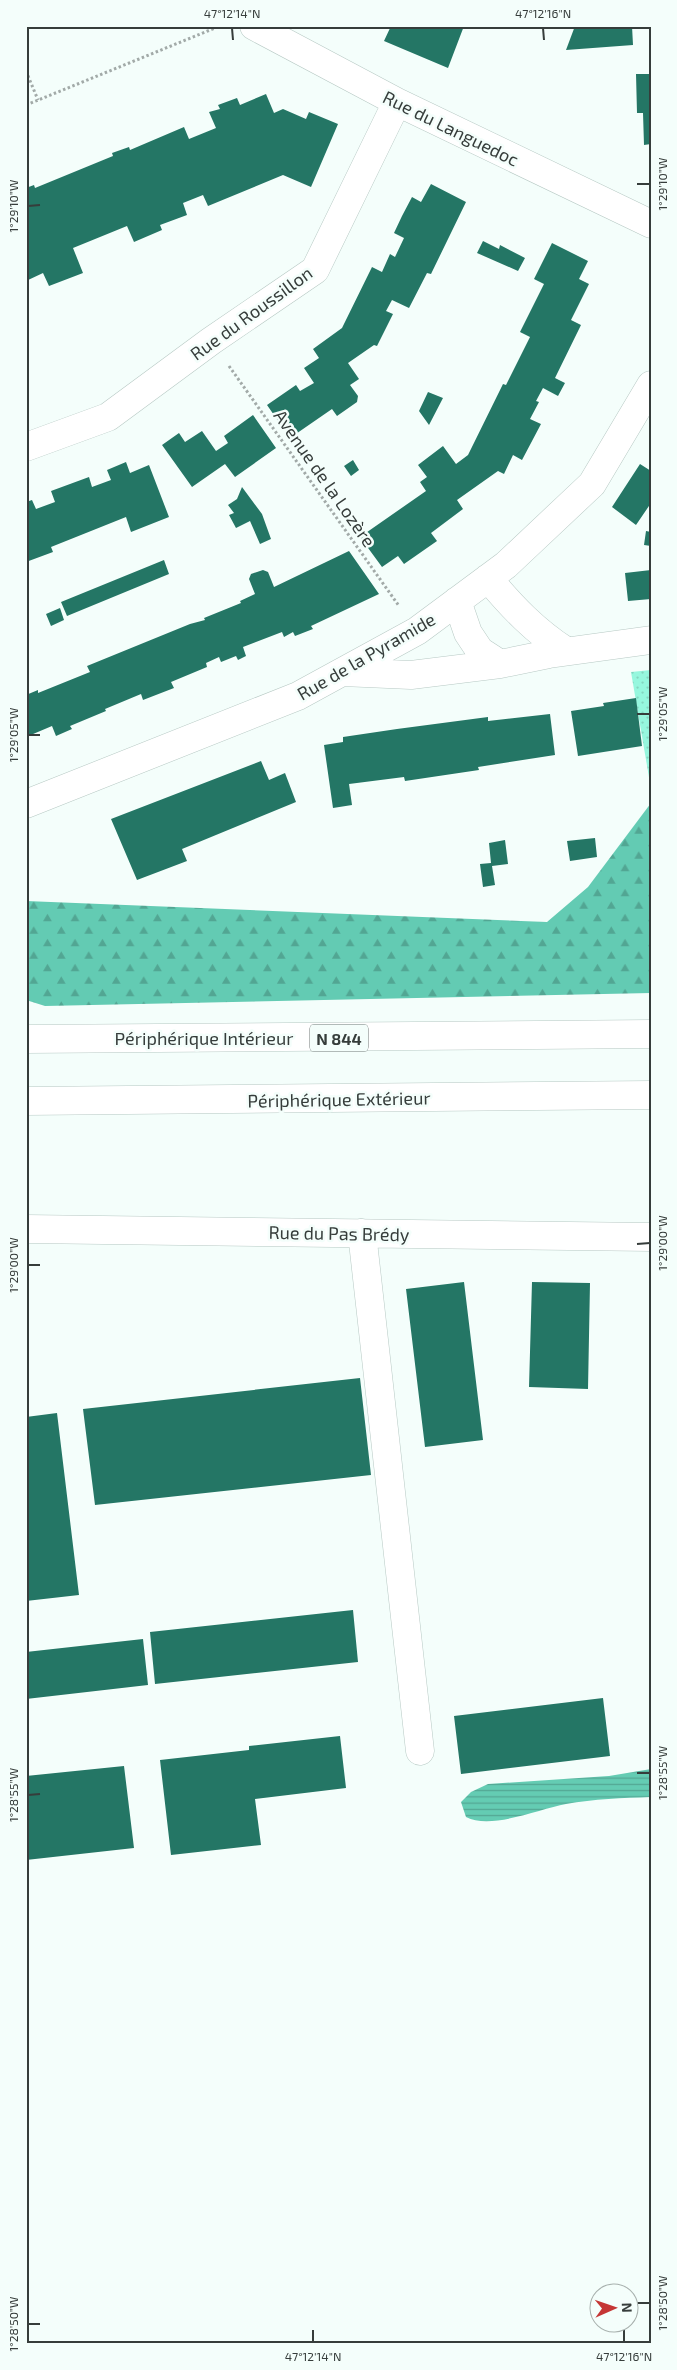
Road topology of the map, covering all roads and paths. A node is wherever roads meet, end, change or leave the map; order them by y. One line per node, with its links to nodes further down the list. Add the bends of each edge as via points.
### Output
1 (220, 26): 4 (path)
2 (254, 26): 5 (main road, Rue du Languedoc)
3 (26, 71): 4 (path)
4 (38, 100): 6 (path)
5 (397, 102): 7 (main road, Rue du Languedoc); 8 (main road, Rue du Roussillon, via 315,270)
6 (26, 105)
7 (651, 224)
8 (211, 341): 10 (main road, Rue du Roussillon, via 108,417); 13 (path, Avenue de la Lozère)
9 (651, 385): 11 (main road, Rue de la Pyramide, via 592,484)
10 (26, 447)
11 (488, 578): 12 (main road, Rue de la Pyramide); 15 (main road, via 541,635)
12 (457, 602): 13 (main road, Rue de la Pyramide); 16 (main road, via 468,633 480,651)
13 (417, 631): 17 (main road, Rue de la Pyramide)
14 (651, 640): 15 (main road)
15 (566, 651): 16 (main road)
16 (500, 664): 17 (main road, via 410,675)
17 (340, 672): 18 (main road, Rue de la Pyramide, via 298,696)
18 (26, 804)
19 (651, 1034): 20 (main road, Périphérique Intérieur / N 844)
20 (26, 1039)
21 (651, 1095): 22 (main road, Périphérique Extérieur)
22 (26, 1101)
23 (26, 1229): 24 (main road, Rue du Pas Brédy)
24 (362, 1233): 25 (main road, Rue du Pas Brédy); 26 (main road)
25 (651, 1237)
26 (420, 1751)

